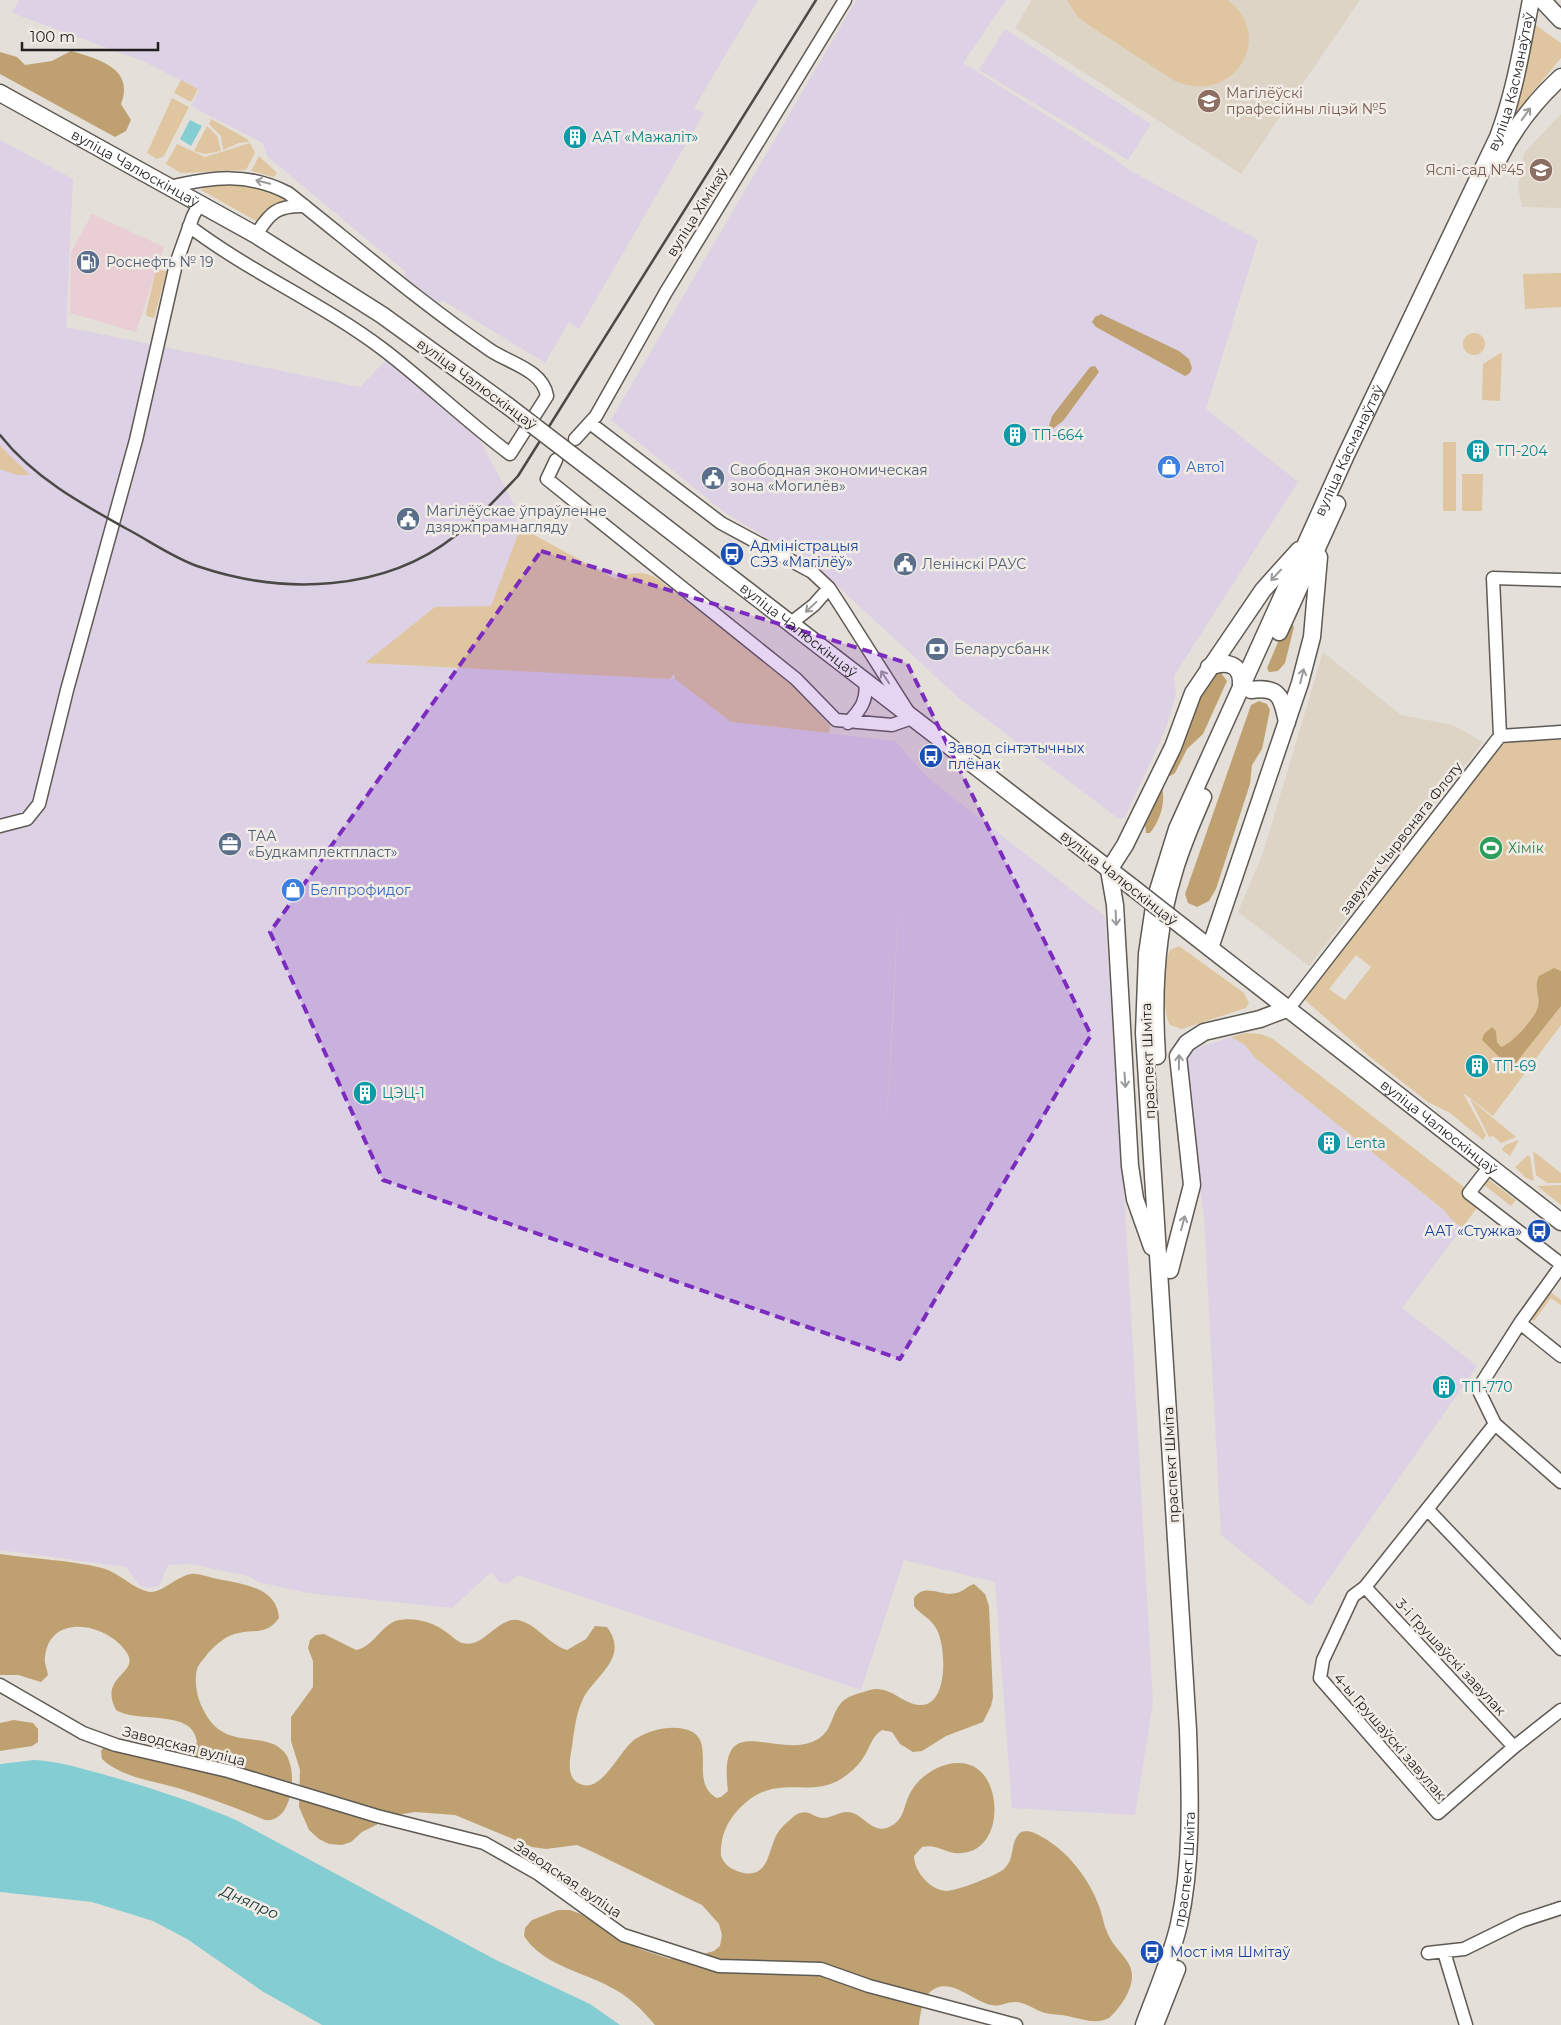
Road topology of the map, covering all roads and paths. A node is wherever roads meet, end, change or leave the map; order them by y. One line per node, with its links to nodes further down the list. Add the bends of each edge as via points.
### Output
1 (845, 0): 13 (street, вуліца Хімікаў, via 666,292)
2 (1531, 0): 12 (main road, вуліца Касманаўтаў, via 1509,109)
3 (1542, 0): 4 (main road)
4 (1561, 20)
5 (1561, 77): 12 (main road, вуліца Касманаўтаў, one-way to 5, via 1444,272 1518,124)
6 (0, 93): 7 (main road, вуліца Чалюскінцаў)
7 (170, 187): 8 (main road, вуліца Чалюскінцаў); 9 (street, one-way to 7, via 269,183 246,178 209,179)
8 (200, 203): 10 (street); 11 (main road, вуліца Чалюскінцаў)
9 (304, 206): 10 (street, via 492,352 531,373 542,383 547,396 510,454 384,350 324,309 223,252); 11 (street, via 288,205 277,209)
10 (189, 226): 28 (street, via 176,264 136,440 39,804 27,819)
11 (256, 235): 19 (main road, вуліца Чалюскінцаў, bridge, via 382,315 508,406)
12 (1424, 305): 16 (main road, вуліца Касманаўтаў)
13 (590, 423): 14 (street, вуліца Хімікаў); 18 (street, via 721,523 812,572)
14 (576, 439)
15 (556, 460): 25 (street, via 546,479 789,673 836,720)
16 (1315, 541): 20 (main road, one-way to 20, via 1263,590); 22 (main road, вуліца Касманаўтаў); 24 (main road, one-way to 16, via 1312,637)
17 (1561, 580): 27 (street, via 1493,578)
18 (829, 588): 19 (street, one-way to 19); 23 (street, one-way to 18)
19 (791, 623): 21 (main road, вуліца Чалюскінцаў)
20 (1210, 667): 22 (main road, via 1226,662 1234,666); 29 (main road, via 1193,693 1173,747)
21 (865, 681): 23 (main road, вуліца Чалюскінцаў); 25 (street, via 865,701)
22 (1246, 688): 24 (main road, via 1274,691 1282,700); 30 (main road, вуліца Касманаўтаў, via 1177,829)
23 (912, 718): 25 (street, via 892,725); 29 (main road, вуліца Чалюскінцаў)
24 (1287, 722): 31 (main road)
25 (848, 723)
26 (1561, 732): 27 (street)
27 (1500, 736): 32 (street, завулак Чырвонага Флоту)
28 (0, 826)
29 (1110, 870): 31 (main road, вуліца Чалюскінцаў, bridge); 36 (main road, one-way to 36, via 1115,905 1130,1166 1135,1199)
30 (1160, 903): 36 (main road, праспект Шміта, via 1147,954 1144,1033)
31 (1210, 948): 32 (main road, вуліца Чалюскінцаў)
32 (1288, 1008): 33 (main road, вуліца Чалюскінцаў); 36 (main road, one-way to 32, via 1192,1185 1178,1056 1187,1043 1204,1032 1260,1019)
33 (1490, 1166): 34 (main road, вуліца Чалюскінцаў); 35 (street, via 1469,1193)
34 (1561, 1222)
35 (1561, 1265): 37 (street)
36 (1165, 1268): 51 (main road, праспект Шміта, via 1190,1808 1187,1874 1179,1924); 52 (main road, праспект Шміта, via 1199,1815 1193,1900 1176,1972)
37 (1520, 1323): 38 (street); 39 (street, via 1478,1389)
38 (1561, 1356)
39 (1494, 1424): 40 (street); 41 (street)
40 (1561, 1482)
41 (1427, 1509): 42 (street); 43 (street)
42 (1365, 1586): 46 (street, 3-і Грушаўскі завулак); 46 (street, 4-ы Грушаўскі завулак, via 1353,1596 1323,1660 1320,1678 1438,1813)
43 (1561, 1648)
44 (0, 1685): 50 (street, Заводская вуліца, via 83,1733 116,1745 228,1771 377,1816 484,1843 537,1873 623,1935 719,1966 821,1970)
45 (1561, 1710): 46 (street)
46 (1514, 1747)
47 (1561, 1908): 48 (street, via 1521,1921 1464,1949)
48 (1444, 1952): 49 (street); 53 (street)
49 (1428, 1953)
50 (1016, 2025)
51 (1144, 2025)
52 (1155, 2025)
53 (1466, 2025)

